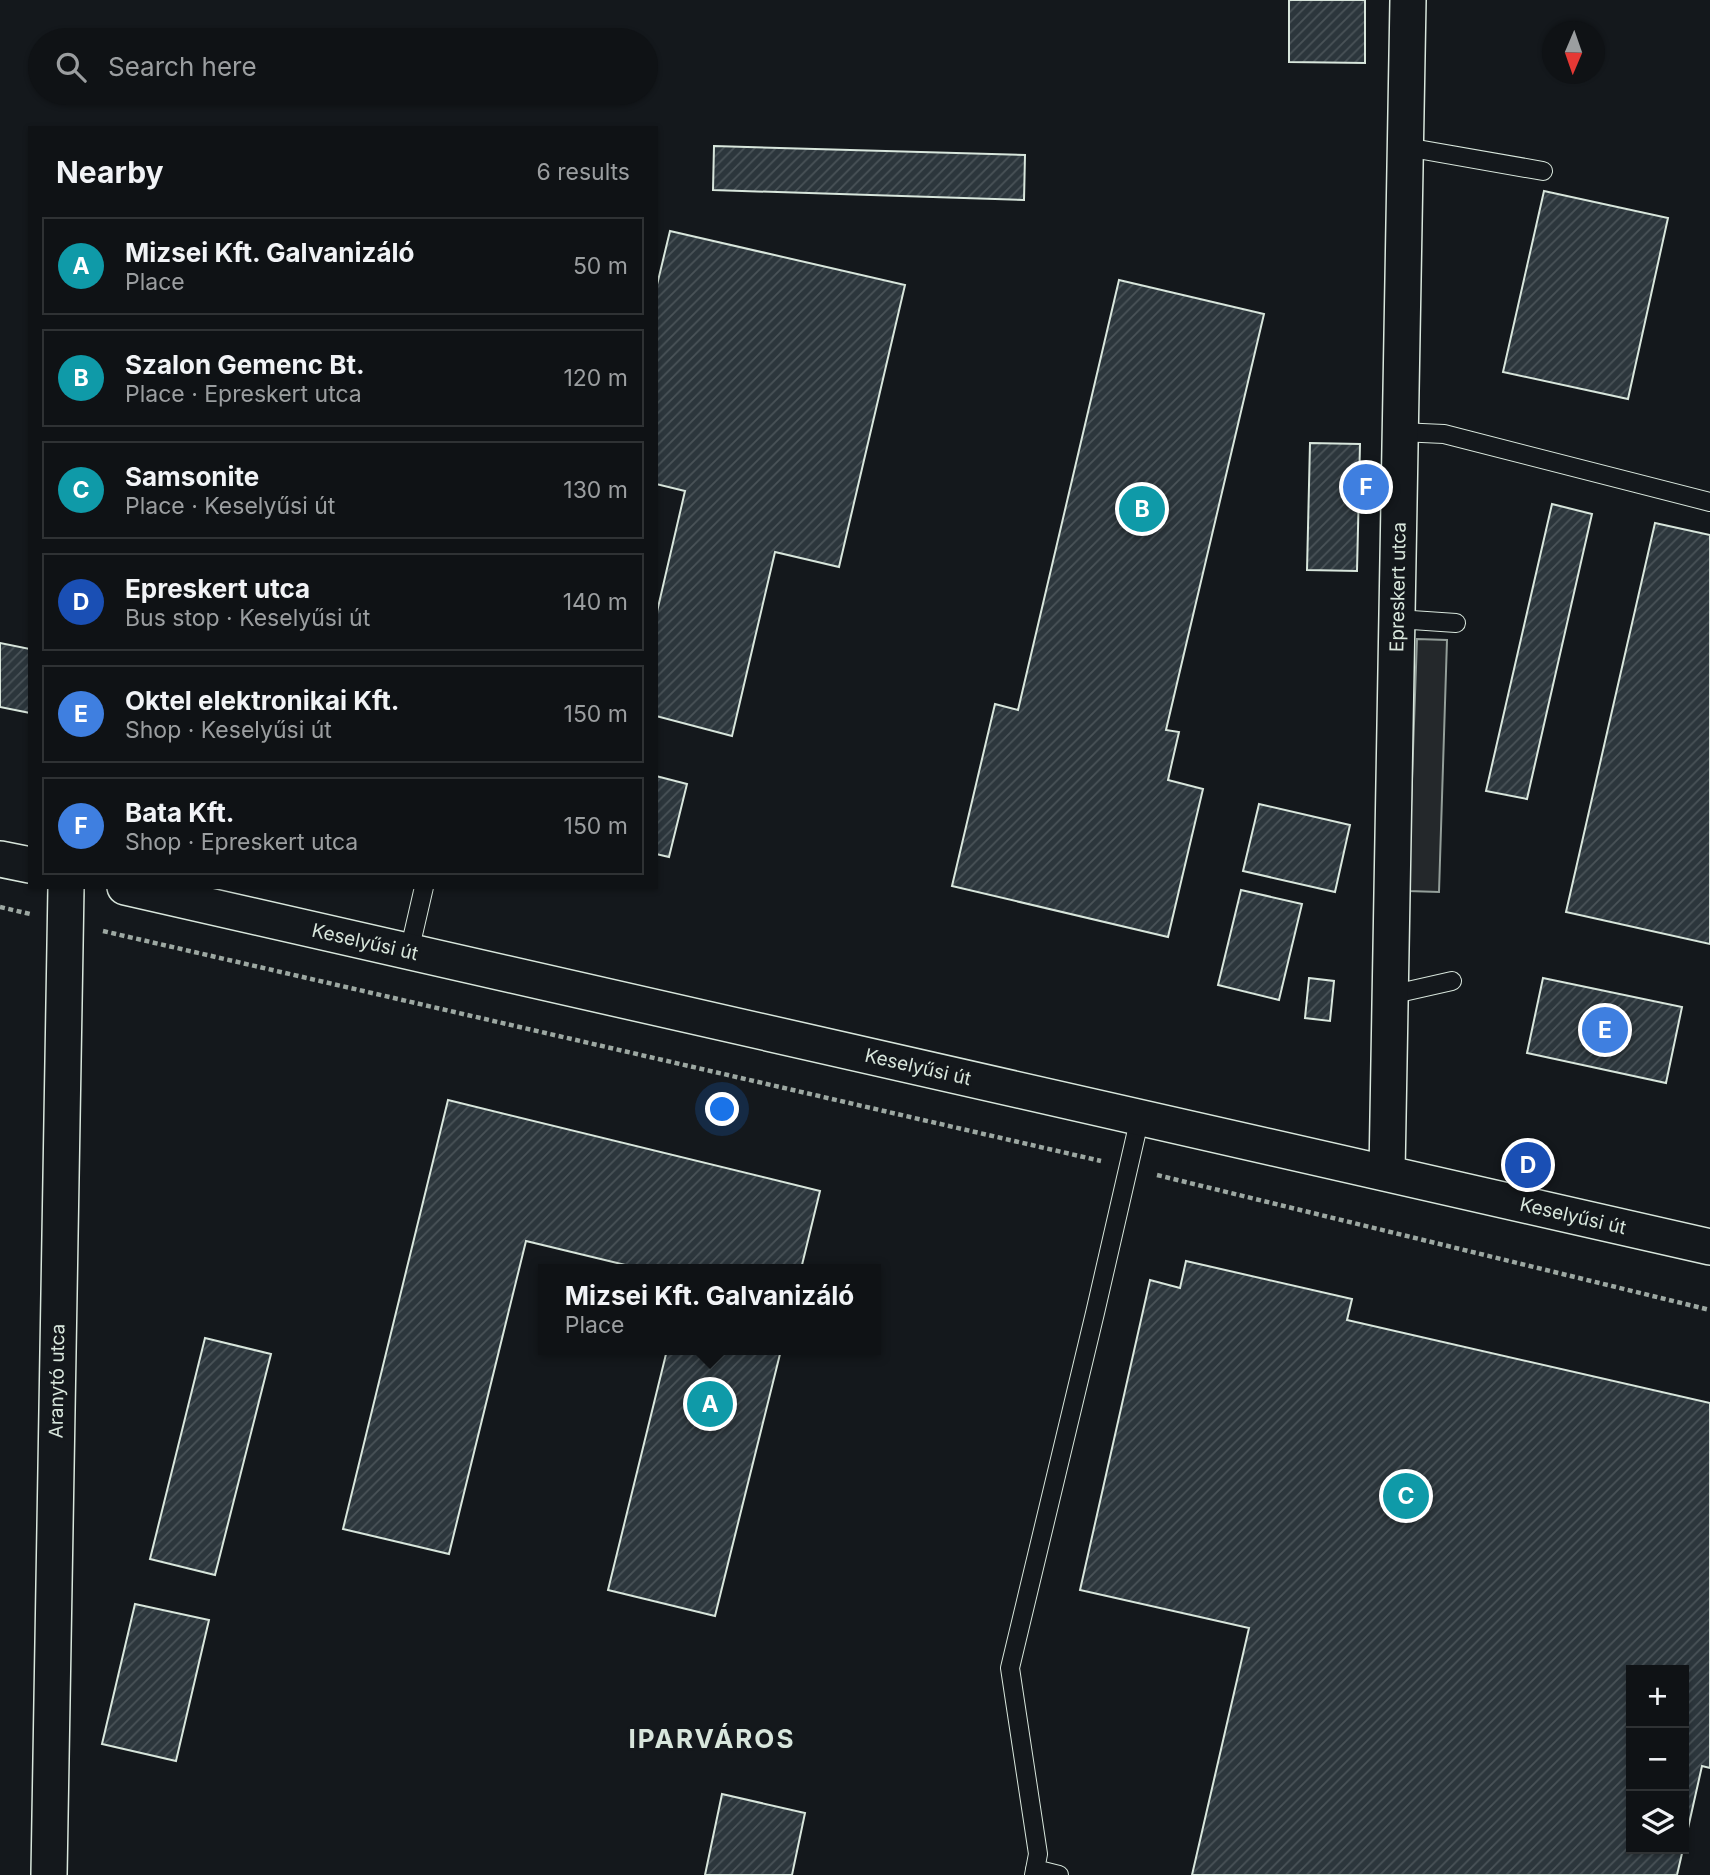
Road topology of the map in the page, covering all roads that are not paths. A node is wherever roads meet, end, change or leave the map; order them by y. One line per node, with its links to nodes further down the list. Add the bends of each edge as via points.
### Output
1 (1408, 0): 2 (street, Epreskert utca)
2 (1406, 147): 3 (lane); 4 (street, Epreskert utca)
3 (1543, 171)
4 (1401, 432): 5 (lane, via 1444,434); 6 (street, Epreskert utca)
5 (1710, 502)
6 (1397, 619): 7 (lane); 15 (street, Epreskert utca)
7 (1456, 623)
8 (0, 859): 9 (street)
9 (28, 865)
10 (66, 889): 20 (street, Aranytó utca)
11 (134, 889): 13 (street, Keselyűsi út)
12 (425, 889): 13 (lane)
13 (409, 952): 16 (street, Keselyűsi út)
14 (1452, 981): 15 (lane)
15 (1390, 995): 17 (street, Epreskert utca)
16 (1140, 1117): 17 (street, Keselyűsi út); 19 (lane, via 1010,1668 1038,1854)
17 (1387, 1173): 18 (street, Keselyűsi út)
18 (1710, 1247)
19 (1034, 1872): 21 (lane)
20 (49, 1875)
21 (1059, 1875)

